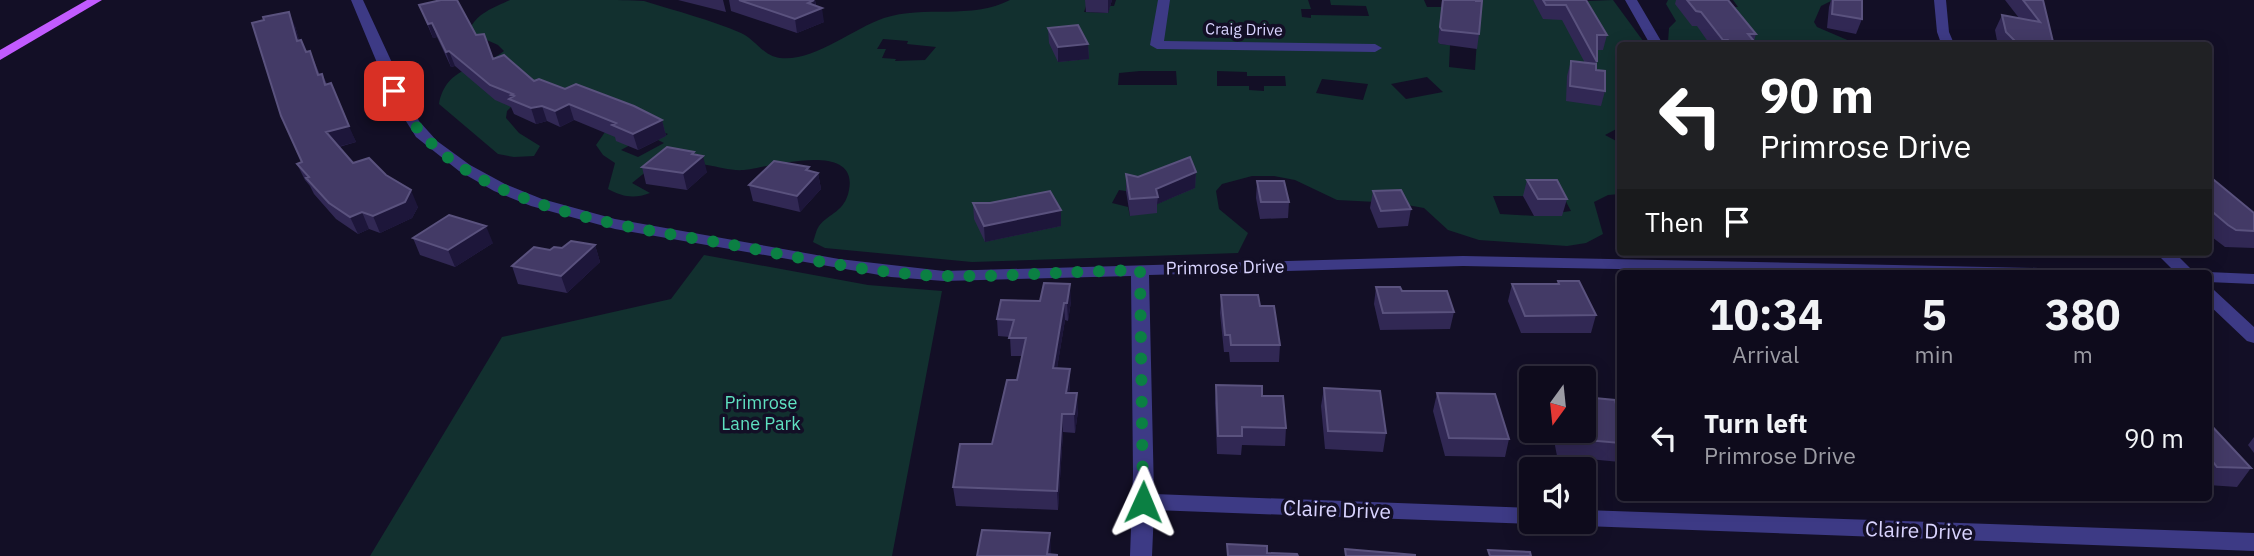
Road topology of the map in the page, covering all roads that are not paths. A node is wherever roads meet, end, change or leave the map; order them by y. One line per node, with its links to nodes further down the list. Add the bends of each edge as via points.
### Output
1 (96, 0): 9 (main road)
2 (357, 0): 11 (street, Primrose Drive, via 397,99 429,142 473,174 527,198 638,228 884,271 944,276)
3 (1164, 0): 8 (street, Craig Drive, via 1157,45)
4 (1631, 0): 6 (street)
5 (1940, 0): 7 (street)
6 (1656, 42)
7 (1947, 42)
8 (1375, 48)
9 (0, 56)
10 (2168, 256): 13 (street)
11 (1140, 270): 12 (street, Primrose Drive, via 1582,261); 18 (street)
12 (1924, 270)
13 (2183, 270)
14 (2212, 277): 15 (street)
15 (2254, 279)
16 (2212, 298): 17 (street)
17 (2254, 337)
18 (1143, 502): 19 (street, Claire Drive); 22 (street)
19 (1519, 516)
20 (1596, 518): 21 (street, Claire Drive)
21 (2254, 542)
22 (1141, 556)

